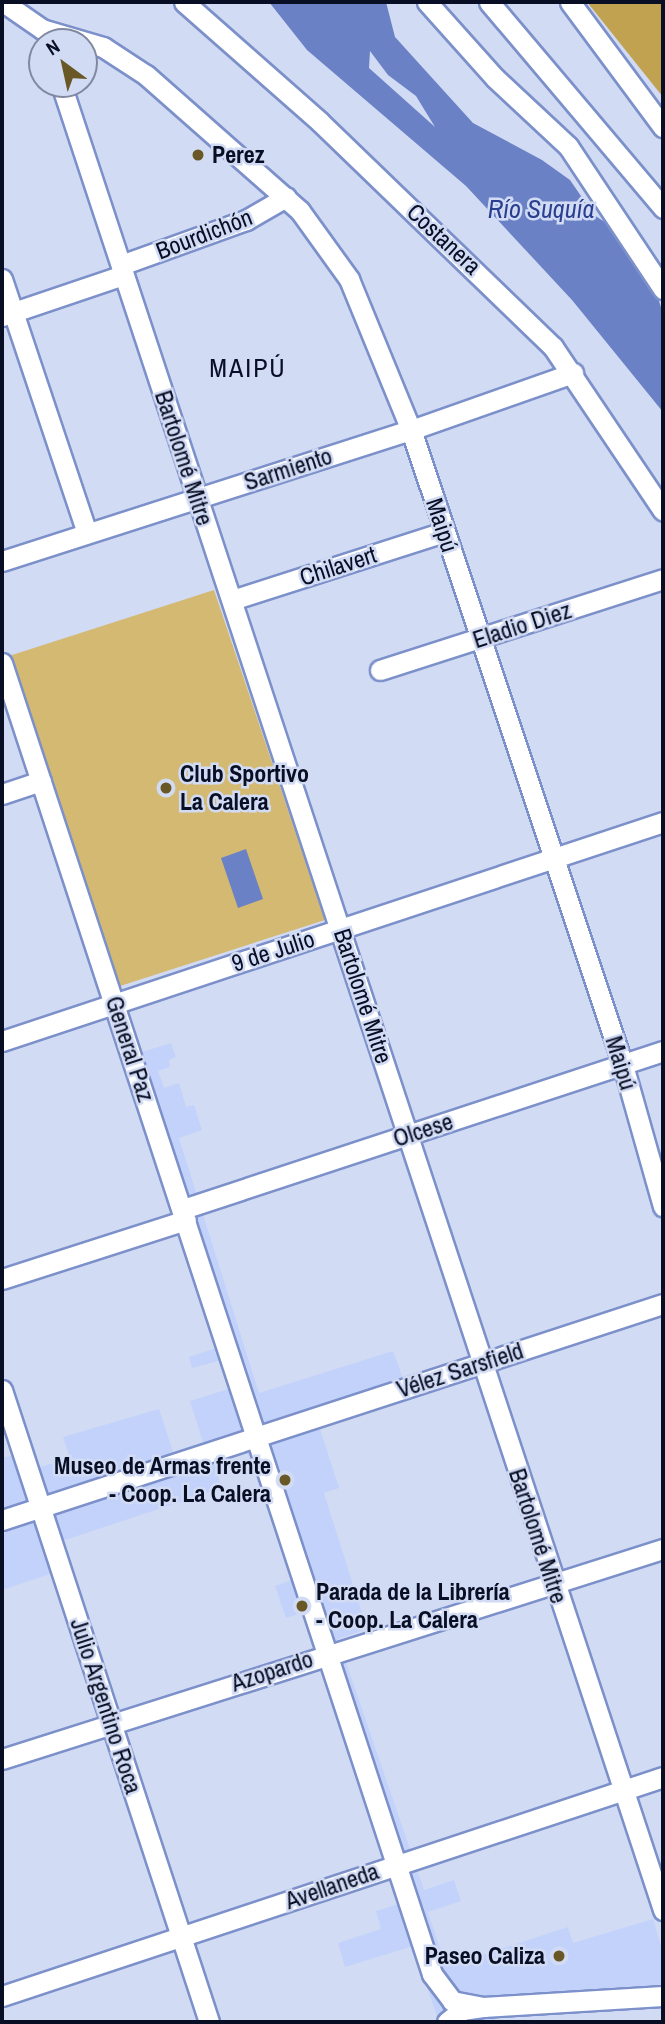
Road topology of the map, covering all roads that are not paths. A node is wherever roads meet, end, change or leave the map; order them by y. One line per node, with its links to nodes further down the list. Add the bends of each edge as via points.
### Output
1 (4, 2): 6 (street, Maipú)
2 (184, 2): 16 (street, Costanera, via 489,281)
3 (427, 2): 14 (street, via 495,78 568,146)
4 (489, 2): 11 (street)
5 (570, 2): 9 (street)
6 (36, 28)
7 (98, 51): 10 (street, Maipú, via 123,58)
8 (66, 98): 12 (street, Bartolomé Mitre)
9 (663, 127)
10 (286, 197): 12 (street, Bourdichón, via 246,220); 17 (street, Maipú, via 349,279)
11 (663, 208)
12 (122, 270): 15 (street, Bourdichón); 18 (street, Bartolomé Mitre)
13 (2, 279): 15 (street)
14 (663, 289)
15 (7, 314): 21 (street)
16 (572, 373): 17 (street, Sarmiento); 19 (street, Costanera)
17 (411, 430): 18 (street, Sarmiento); 20 (street, Maipú)
18 (197, 498): 21 (street, Sarmiento); 24 (street, Bartolomé Mitre)
19 (663, 511)
20 (444, 532): 24 (street, Chilavert); 25 (street, Maipú)
21 (87, 533): 22 (street, Sarmiento)
22 (2, 561)
23 (663, 579): 25 (street, Eladio Diez)
24 (232, 600): 32 (street, Bartolomé Mitre)
25 (481, 640): 27 (street, Eladio Diez); 31 (street, Maipú)
26 (2, 663): 28 (street, General Paz)
27 (380, 670)
28 (41, 781): 29 (street); 33 (street, General Paz)
29 (2, 794)
30 (663, 822): 31 (street, 9 de Julio)
31 (554, 861): 32 (street, 9 de Julio); 36 (street, Maipú)
32 (342, 928): 33 (street, 9 de Julio); 37 (street, Bartolomé Mitre)
33 (115, 1003): 34 (street, 9 de Julio); 39 (street, General Paz)
34 (2, 1041)
35 (663, 1051): 36 (street, Olcese)
36 (623, 1065): 37 (street, Olcese); 38 (street, Maipú)
37 (408, 1135): 39 (street, Olcese); 42 (street, Bartolomé Mitre)
38 (663, 1206)
39 (185, 1214): 40 (street, Olcese); 44 (street, General Paz)
40 (2, 1279)
41 (663, 1304): 42 (street, Vélez Sarsfield)
42 (484, 1362): 44 (street, Vélez Sarsfield); 48 (street, Bartolomé Mitre)
43 (2, 1390): 45 (street, Julio Argentino Roca)
44 (257, 1436): 45 (street, Vélez Sarsfield); 49 (street, General Paz)
45 (40, 1507): 46 (street, Vélez Sarsfield); 50 (street, Julio Argentino Roca)
46 (2, 1520)
47 (663, 1549): 48 (street, Azopardo)
48 (552, 1583): 49 (street, Azopardo); 53 (street, Bartolomé Mitre)
49 (328, 1653): 50 (street, Azopardo); 54 (street, General Paz)
50 (111, 1722): 51 (street, Azopardo); 56 (street, Julio Argentino Roca)
51 (2, 1759)
52 (663, 1777): 53 (street, Avellaneda)
53 (624, 1791): 54 (street, Avellaneda); 55 (street, Bartolomé Mitre)
54 (397, 1864): 56 (street, Avellaneda); 57 (street, General Paz)
55 (663, 1910)
56 (182, 1936): 58 (street, Avellaneda); 61 (street, Julio Argentino Roca)
57 (432, 1974): 60 (street, via 452,2001); 62 (street)
58 (2, 1996)
59 (663, 1996): 60 (street)
60 (483, 2007): 62 (street, via 462,2010)
61 (209, 2022)
62 (447, 2022)

